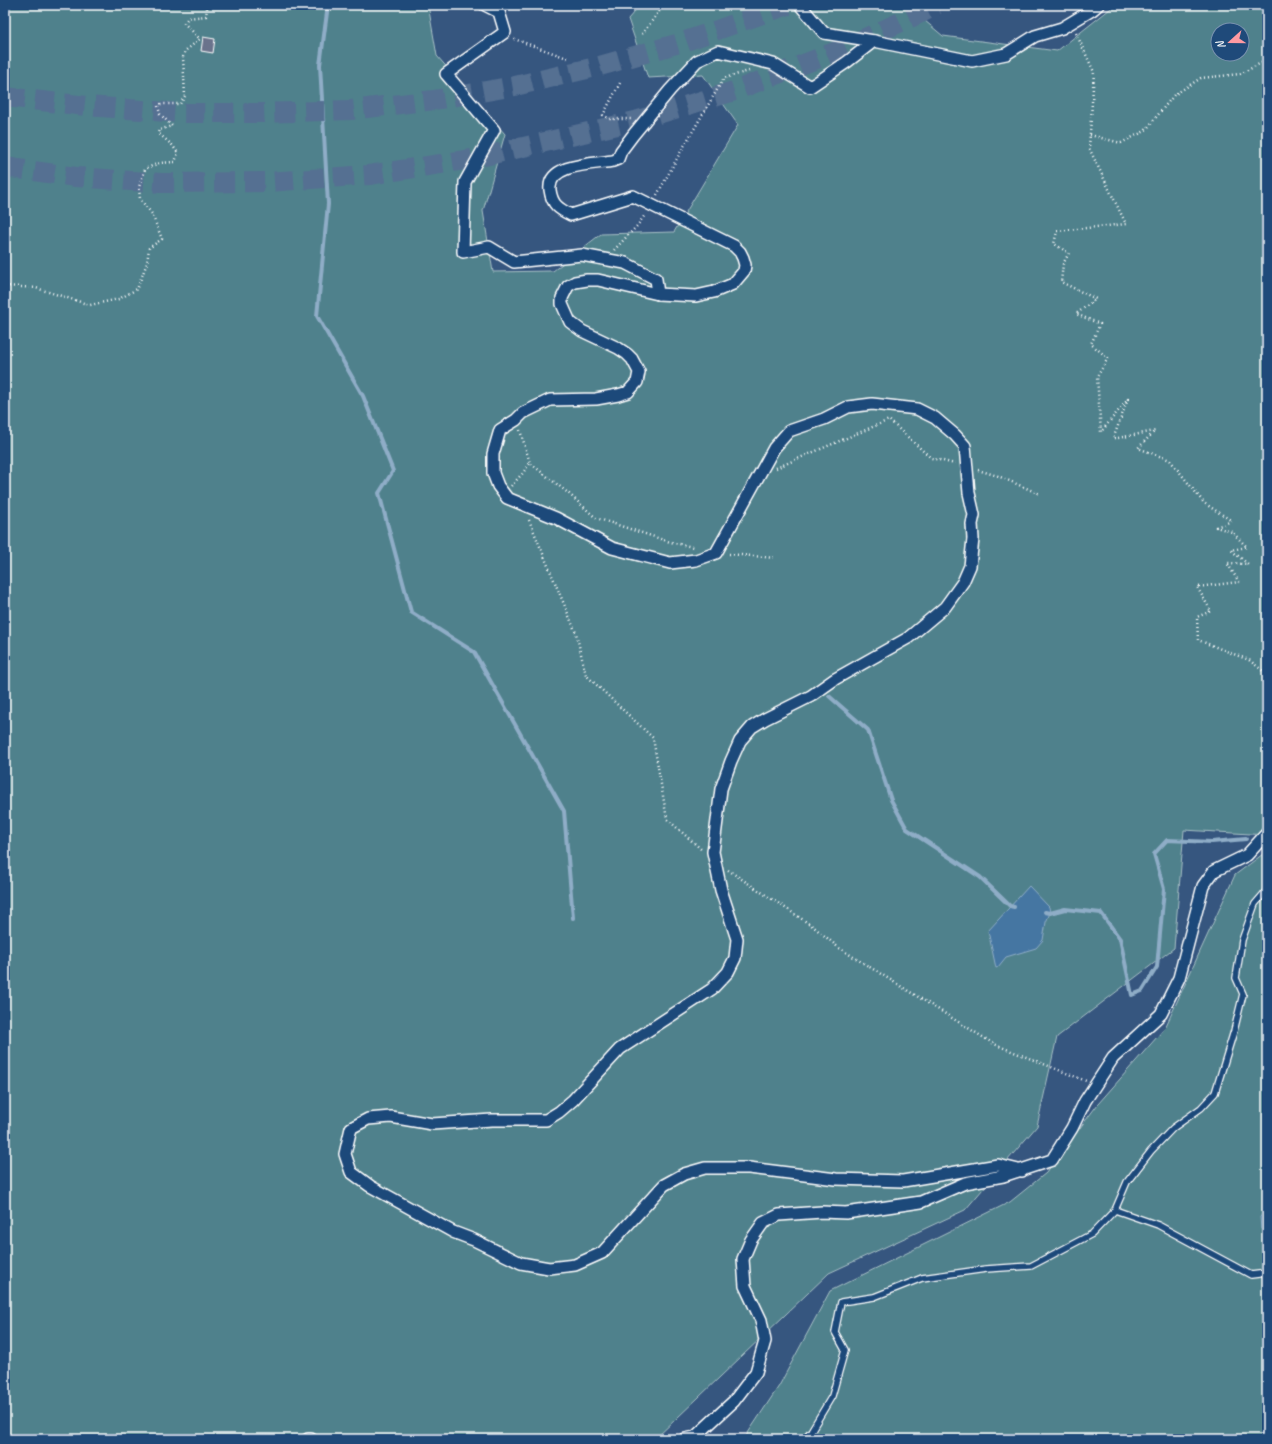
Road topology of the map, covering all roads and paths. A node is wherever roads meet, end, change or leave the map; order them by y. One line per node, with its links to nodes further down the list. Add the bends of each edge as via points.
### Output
1 (203, 5): 18 (path, via 206,8 206,16 188,18 184,23 200,39 185,51 183,57 185,96 180,104 158,106 160,114 172,126 159,130 158,133 178,153 175,162 159,163 145,168 139,187 140,199 152,214 162,239 149,248 147,263 137,290 119,298 90,304 36,288)
2 (485, 5): 8 (street, via 499,12 505,32)
3 (664, 5): 7 (path)
4 (800, 5): 9 (street, via 824,33)
5 (1098, 5): 6 (street)
6 (1072, 22): 9 (street, via 1062,28 1035,36 1006,54 972,61); 15 (path, via 1094,72)
7 (642, 34)
8 (501, 35): 10 (path); 17 (street, via 446,74 494,130 464,182 464,252 489,247 514,262 582,255)
9 (874, 41): 14 (street, via 810,87 773,64 718,51 697,61)
10 (570, 59)
11 (1267, 60): 15 (path, via 1240,74 1201,78 1174,95 1145,131 1121,144)
12 (752, 70): 16 (path, via 724,78)
13 (620, 83): 14 (path, via 603,115 610,119)
14 (647, 119): 16 (street, via 618,159 567,168 558,172 550,186 558,208 571,216 633,196)
15 (1090, 135): 29 (path, via 1089,148 1126,224 1057,231 1054,244 1069,253 1063,264 1062,282 1096,299 1076,314 1100,324 1091,344 1108,358 1097,377 1101,432 1128,399 1113,439 1155,431 1138,448 1170,460 1204,503 1232,521 1216,527 1232,532 1247,547 1231,550 1248,564 1227,563 1239,582 1197,587 1211,611 1197,617 1198,640 1249,660)
16 (652, 205): 17 (path, via 637,226); 19 (street, via 734,246 746,265 733,284 714,292 696,296)
17 (605, 259): 19 (street, via 625,262 656,280)
18 (5, 286)
19 (658, 294): 20 (street, via 598,280 575,282 568,286 562,304 570,322 627,354 639,372 637,382 628,392 618,395 596,399 550,400 523,413)
20 (516, 420): 21 (path); 24 (street, via 500,430 493,454 493,473)
21 (530, 463): 24 (path); 27 (path, via 596,518 670,542)
22 (967, 467): 23 (path, via 931,458 889,420); 23 (street, via 965,446 936,418 917,409 872,404 848,407 789,430 774,448); 25 (path, via 998,476); 31 (street, via 974,515 970,566 963,582 945,607 908,638 835,679 811,696 765,719 740,741 721,790 713,852)
23 (759, 475): 27 (street)
24 (503, 493): 26 (street, via 507,498)
25 (1040, 494)
26 (522, 504): 27 (street, via 556,518 612,548 670,563 696,560); 31 (path, via 576,633 586,675 653,738 667,819)
27 (716, 552): 28 (path)
28 (776, 558)
29 (1267, 674)
30 (1267, 833): 33 (street, via 1247,855 1214,871 1203,886 1179,978 1161,1014 1113,1058)
31 (715, 862): 33 (path, via 814,927 839,948 994,1044); 34 (street, via 737,939 732,965 712,989 620,1049 573,1100 546,1120 432,1124 391,1117 368,1119 351,1128 345,1154 351,1172 370,1186 453,1232 521,1263 549,1268 575,1265 602,1253 664,1185 684,1174 705,1168 749,1168 836,1179 903,1181 998,1165)
32 (1267, 890): 35 (lane, via 1255,904 1242,940 1236,978 1242,994 1234,1031 1215,1093 1201,1108 1173,1128 1151,1151 1127,1182)
33 (1096, 1085): 34 (street, via 1052,1160)
34 (1022, 1171): 39 (street, via 965,1183 921,1202 846,1213 779,1215 763,1223 751,1240 743,1259 745,1286 761,1320 765,1341 756,1372 734,1401 695,1437)
35 (1115, 1210): 36 (lane, via 1158,1225 1251,1274); 40 (lane, via 1092,1234 1031,1266 986,1268 922,1278 874,1297 841,1302 834,1332 845,1350 832,1396)
36 (1267, 1273)
37 (308, 1439): 38 (street)
38 (311, 1439)
39 (685, 1439)
40 (804, 1439)

